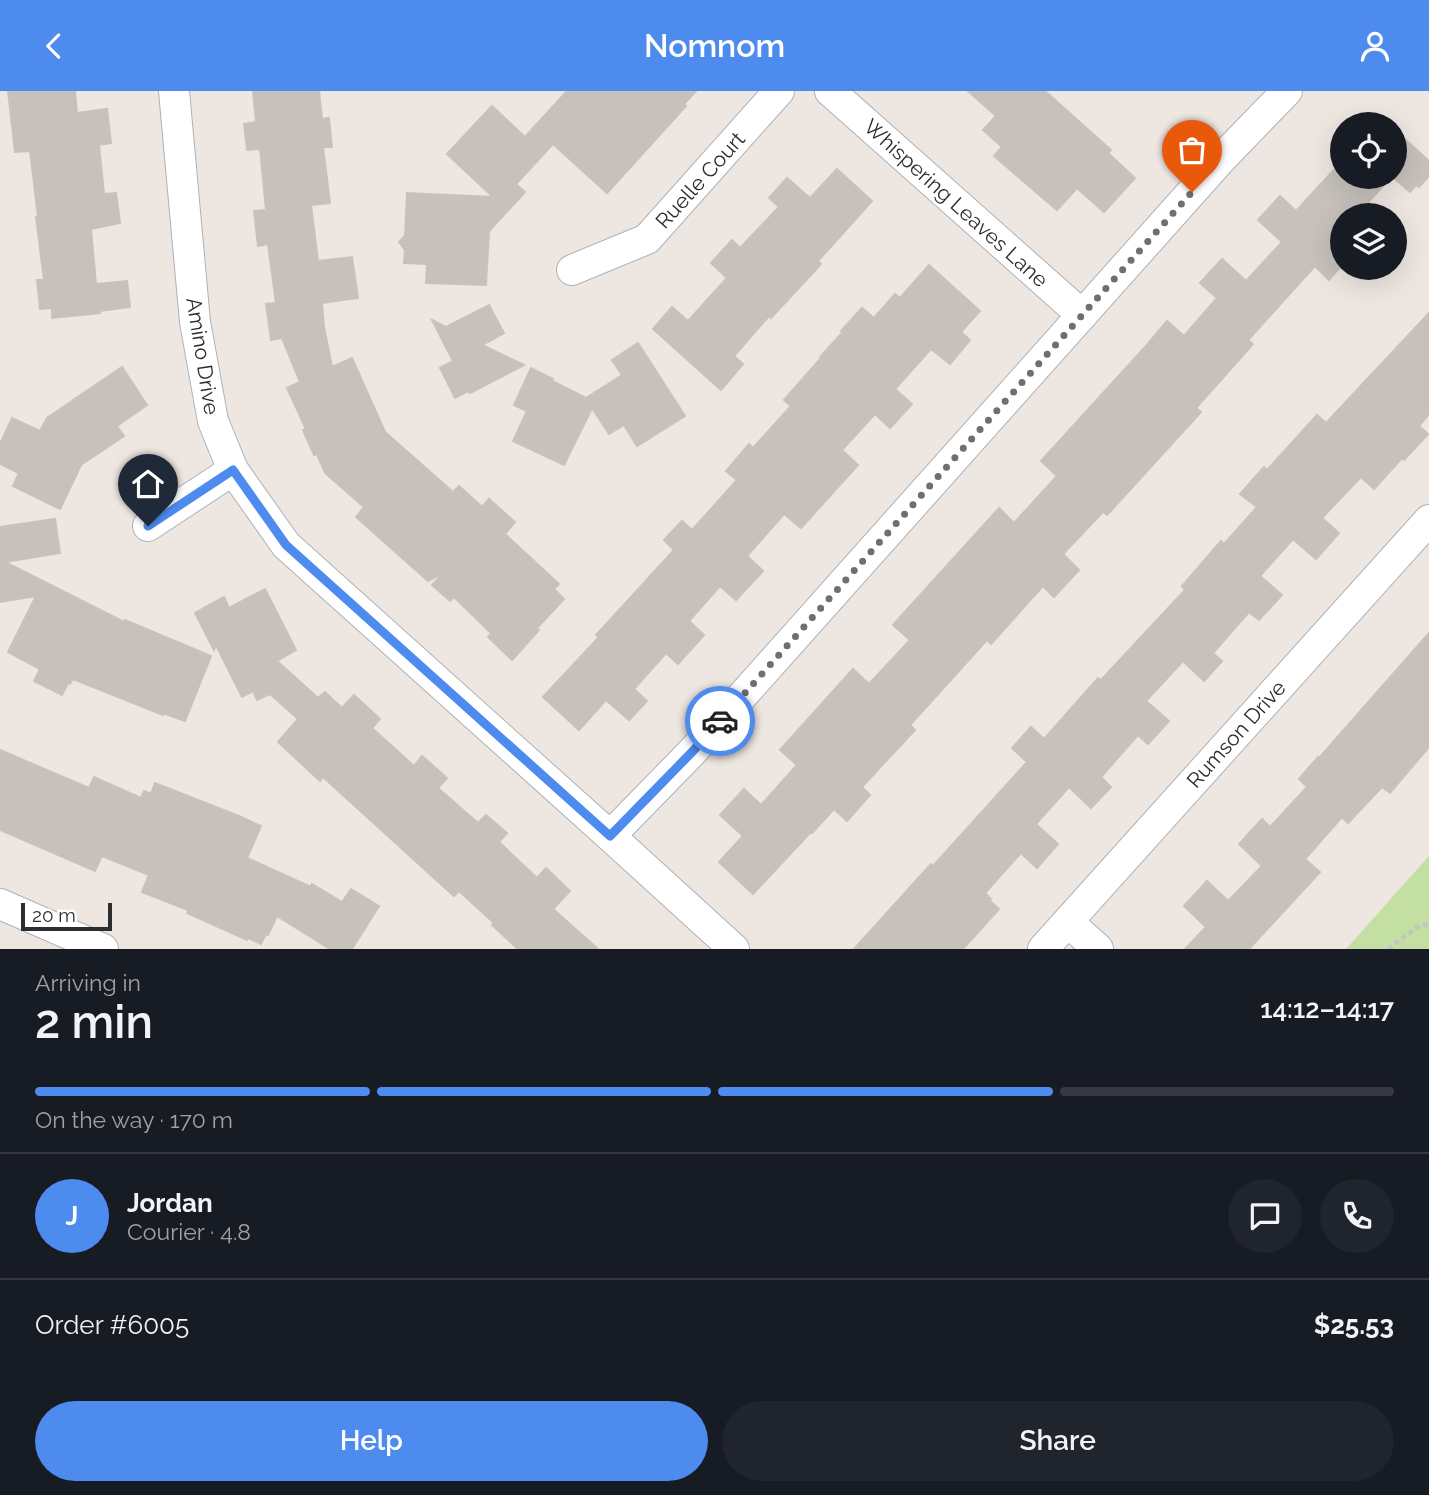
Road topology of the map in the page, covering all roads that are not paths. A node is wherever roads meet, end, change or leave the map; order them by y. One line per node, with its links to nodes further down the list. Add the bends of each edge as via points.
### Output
1 (174, 91): 7 (street, Amino Drive, via 195,322 213,421)
2 (779, 91): 5 (street, Ruelle Court, via 647,239)
3 (830, 91): 6 (street, Whispering Leaves Lane)
4 (1287, 91): 6 (street)
5 (572, 270)
6 (1082, 315): 10 (street, via 693,751)
7 (233, 470): 9 (street); 10 (street, Amino Drive, via 286,545)
8 (1429, 520): 12 (street, Rumson Drive)
9 (148, 526)
10 (610, 836): 14 (street, Amino Drive)
11 (0, 904): 13 (street)
12 (1068, 922): 15 (street, Rumson Drive); 16 (street)
13 (103, 949)
14 (734, 949)
15 (1043, 949)
16 (1098, 949)

